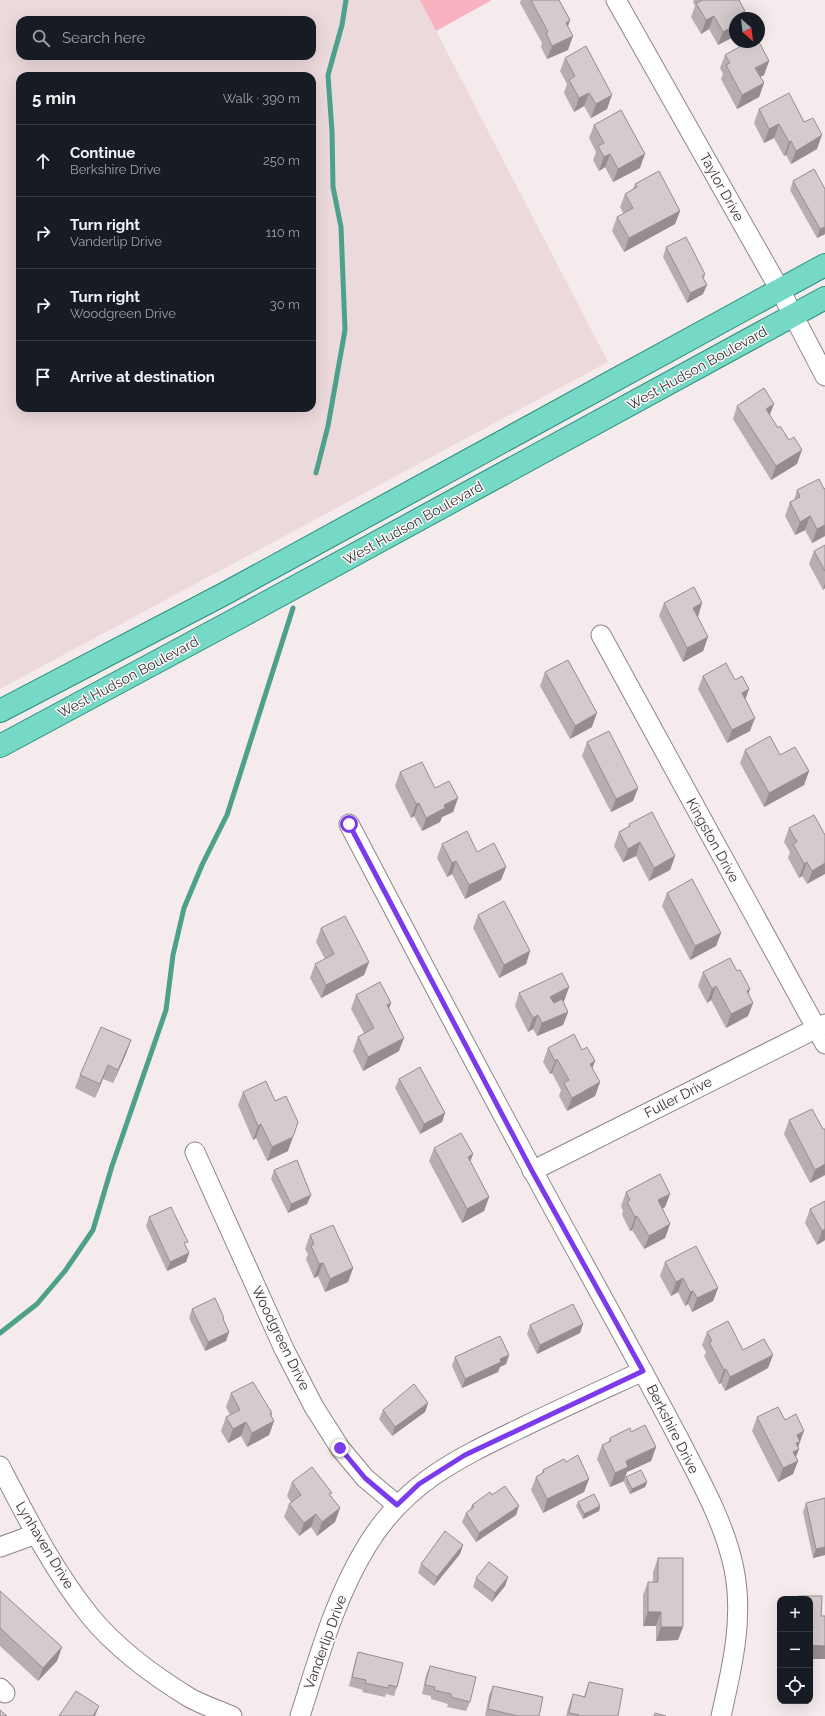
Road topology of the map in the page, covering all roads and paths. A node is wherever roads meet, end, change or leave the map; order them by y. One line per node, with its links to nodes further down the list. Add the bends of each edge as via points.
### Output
1 (616, 0): 3 (street, Taylor Drive)
2 (825, 265): 3 (main road, West Hudson Boulevard)
3 (780, 290): 5 (street, Taylor Drive); 8 (main road, West Hudson Boulevard, via 224,594)
4 (825, 298): 5 (main road, West Hudson Boulevard)
5 (793, 316): 6 (street, Taylor Drive); 9 (main road, West Hudson Boulevard)
6 (825, 376)
7 (601, 635): 11 (street, Kingston Drive)
8 (0, 711)
9 (0, 746)
10 (349, 824): 13 (street, Berkshire Drive)
11 (822, 1032): 13 (street, Fuller Drive)
12 (195, 1152): 16 (street, Woodgreen Drive, via 284,1349 314,1407 340,1448 365,1478)
13 (532, 1171): 14 (street, Berkshire Drive)
14 (643, 1371): 16 (street, Vanderlip Drive, via 465,1455 419,1484); 21 (street, Berkshire Drive, via 706,1492 727,1542 734,1568 738,1622 731,1675)
15 (0, 1466): 17 (street, Lynhaven Drive)
16 (397, 1505): 20 (street, Vanderlip Drive, via 368,1544 337,1602)
17 (36, 1534): 18 (street); 19 (street, Lynhaven Drive, via 58,1573 91,1616 133,1658 192,1699)
18 (0, 1547)
19 (232, 1716)
20 (300, 1716)
21 (721, 1716)

